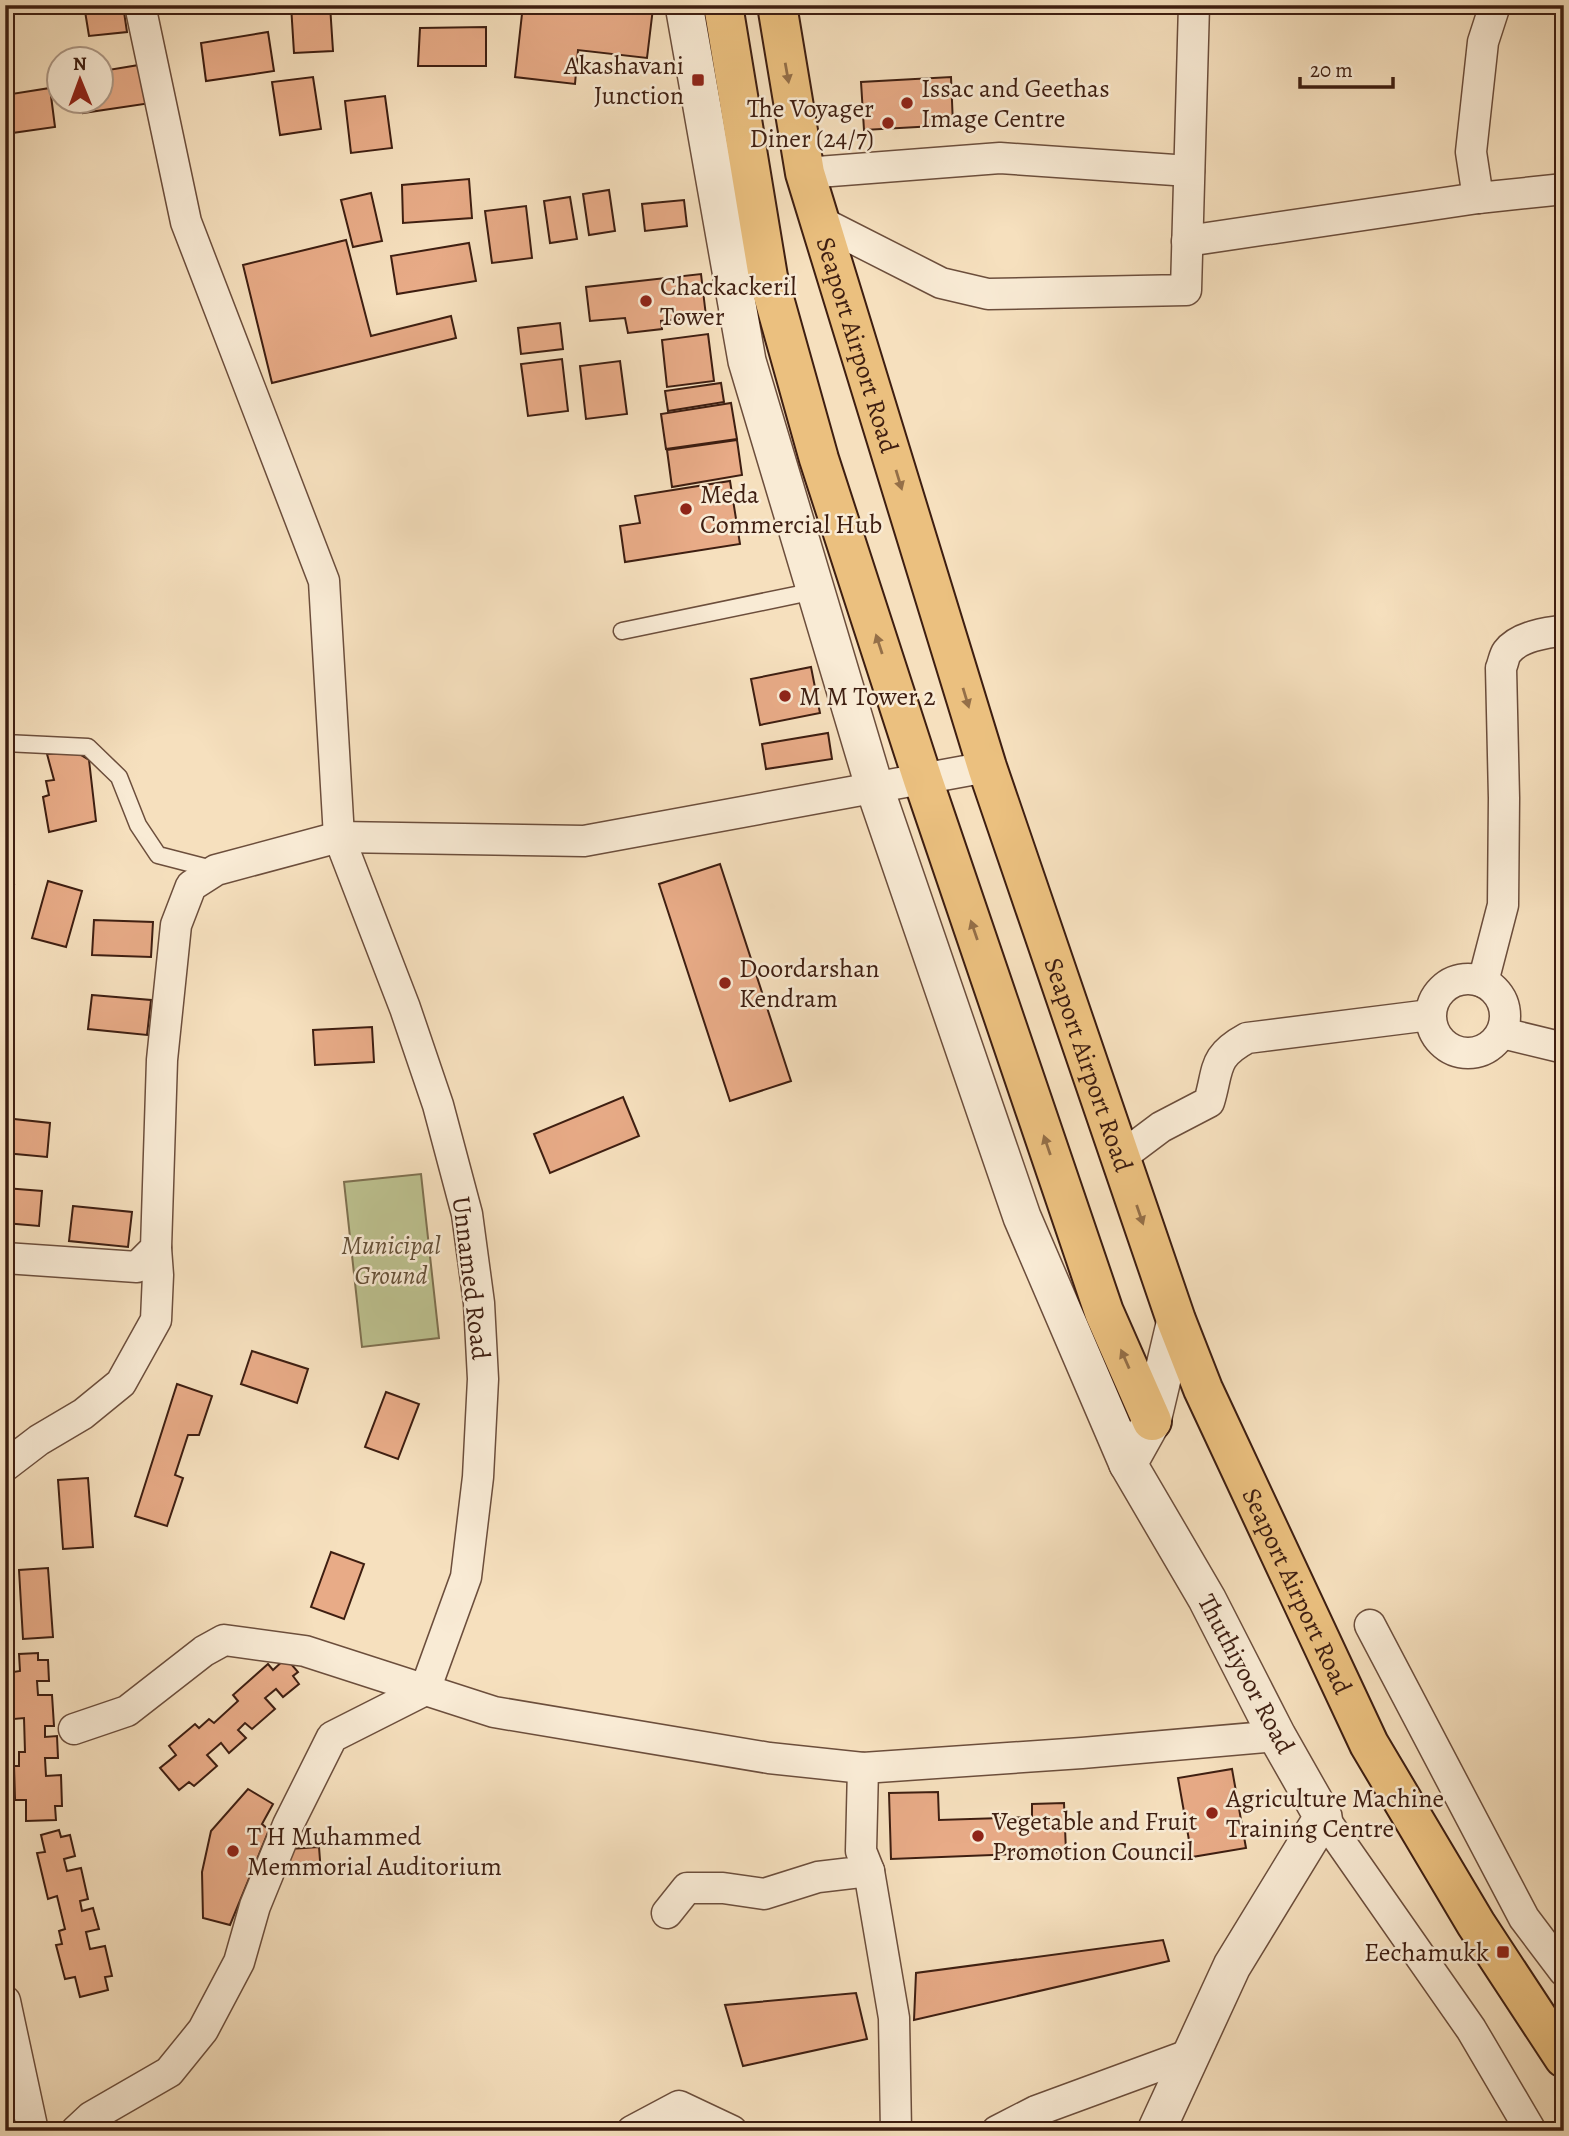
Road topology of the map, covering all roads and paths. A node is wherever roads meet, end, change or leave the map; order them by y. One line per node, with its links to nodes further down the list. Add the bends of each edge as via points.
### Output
1 (140, 5): 20 (street, Unnamed Road, via 186,222 324,581)
2 (684, 5): 13 (street, Thuthiyoor Road, via 747,361)
3 (723, 5): 18 (main road, one-way to 3, via 819,458 768,277)
4 (777, 5): 8 (main road, Seaport Airport Road, one-way to 8)
5 (1194, 5): 7 (street)
6 (1495, 5): 10 (street, via 1483,42 1471,152)
7 (1189, 170): 8 (street, via 1000,158); 12 (street)
8 (805, 173): 11 (main road, Seaport Airport Road)
9 (1564, 189): 10 (street)
10 (1478, 198): 12 (street)
11 (821, 222): 12 (street, via 941,283 988,294 1186,290); 17 (main road, Seaport Airport Road, one-way to 17)
12 (1187, 242)
13 (815, 591): 14 (lane); 19 (street, Thuthiyoor Road)
14 (622, 631)
15 (1564, 631): 22 (street, via 1529,637 1507,652 1501,668 1503,905)
16 (5, 743): 21 (lane, via 88,747 119,777 138,825 158,855)
17 (987, 767): 18 (street); 26 (main road, Seaport Airport Road)
18 (923, 780): 19 (street); 30 (main road, one-way to 18, via 1104,1312)
19 (875, 789): 20 (street, via 584,841); 31 (street, Thuthiyoor Road, via 1022,1216)
20 (339, 837): 21 (street); 34 (street, Unnamed Road, via 438,1105 467,1214 479,1303 483,1379 466,1577)
21 (216, 870): 27 (street, via 191,886 176,925 162,1060)
22 (1483, 982): 23 (street, via 1465,978 1448,984 1435,998); 24 (street, via 1499,994 1506,1013)
23 (1430, 1015): 24 (street, via 1435,1035 1450,1049 1479,1051); 26 (street, via 1247,1038 1219,1059 1209,1102 1161,1127)
24 (1502, 1033): 25 (street)
25 (1564, 1048)
26 (1121, 1157): 29 (main road, Seaport Airport Road, one-way to 29)
27 (156, 1248): 28 (street, via 137,1267); 32 (street, via 156,1320 121,1383)
28 (5, 1258)
29 (1176, 1320): 30 (street); 44 (main road, Seaport Airport Road, via 1203,1389 1369,1744 1476,1924)
30 (1152, 1421): 31 (street)
31 (1128, 1464): 36 (street, Thuthiyoor Road, via 1207,1600)
32 (5, 1466)
33 (1370, 1625): 41 (street, via 1524,1919)
34 (425, 1690): 35 (street, via 305,1651 225,1640 204,1651 127,1712); 37 (street, via 494,1712 769,1758); 46 (street, via 332,1737 288,1825 255,1906 239,1962 202,2030 169,2072 91,2117)
35 (74, 1730)
36 (1278, 1736): 37 (street); 38 (street, Thuthiyoor Road)
37 (863, 1768): 39 (street, via 861,1851)
38 (1323, 1817): 43 (street, via 1232,1966); 52 (street, via 1471,2029)
39 (869, 1871): 40 (street, via 818,1878 764,1894 687,1888); 49 (street, via 894,2018)
40 (667, 1913)
41 (1564, 1971)
42 (5, 2001): 45 (street)
43 (1191, 2054): 50 (street, via 1036,2111); 51 (street)
44 (1564, 2058)
45 (33, 2131)
46 (76, 2131)
47 (632, 2131): 48 (street, via 680,2106)
48 (732, 2131)
49 (896, 2131)
50 (997, 2131)
51 (1156, 2131)
52 (1531, 2131)

